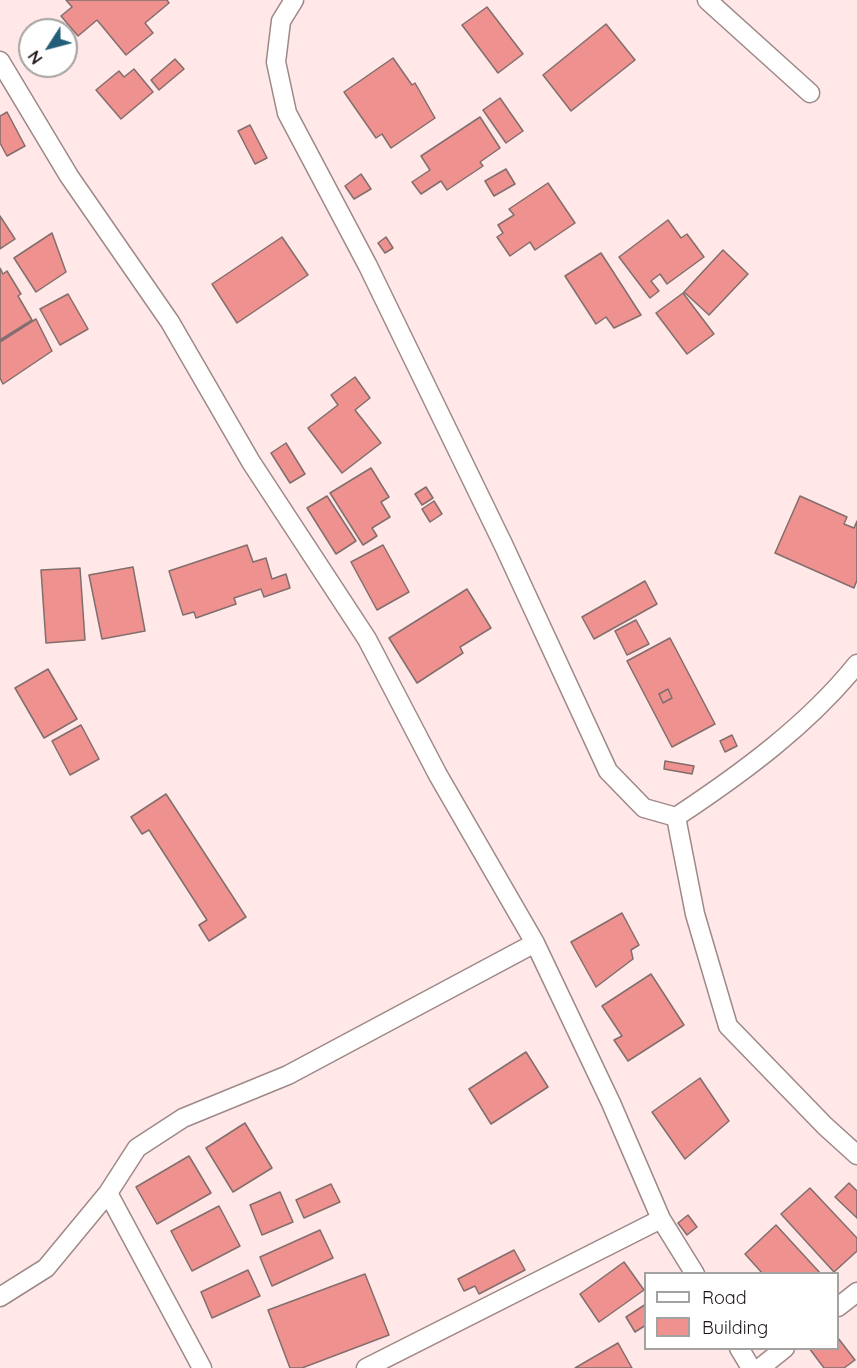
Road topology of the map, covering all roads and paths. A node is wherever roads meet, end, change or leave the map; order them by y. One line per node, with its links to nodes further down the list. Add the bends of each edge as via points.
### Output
1 (294, 0): 6 (street, via 280,21 276,62 288,113 368,266 608,771 644,808)
2 (707, 0): 4 (street)
3 (0, 61): 7 (street, via 69,177 170,322 251,462 367,639 438,775)
4 (810, 93)
5 (857, 664): 6 (street, via 840,685 742,773)
6 (676, 817): 8 (street, via 695,914 728,1026)
7 (535, 943): 9 (street, via 288,1075 183,1118 137,1148); 10 (street)
8 (857, 1155)
9 (108, 1193): 13 (street, via 46,1268); 17 (street)
10 (661, 1219): 11 (street); 18 (street)
11 (694, 1272)
12 (857, 1292): 14 (street)
13 (0, 1297)
14 (839, 1306)
15 (740, 1350): 19 (street)
16 (782, 1350): 20 (street)
17 (202, 1368)
18 (366, 1368)
19 (751, 1368)
20 (760, 1368)

